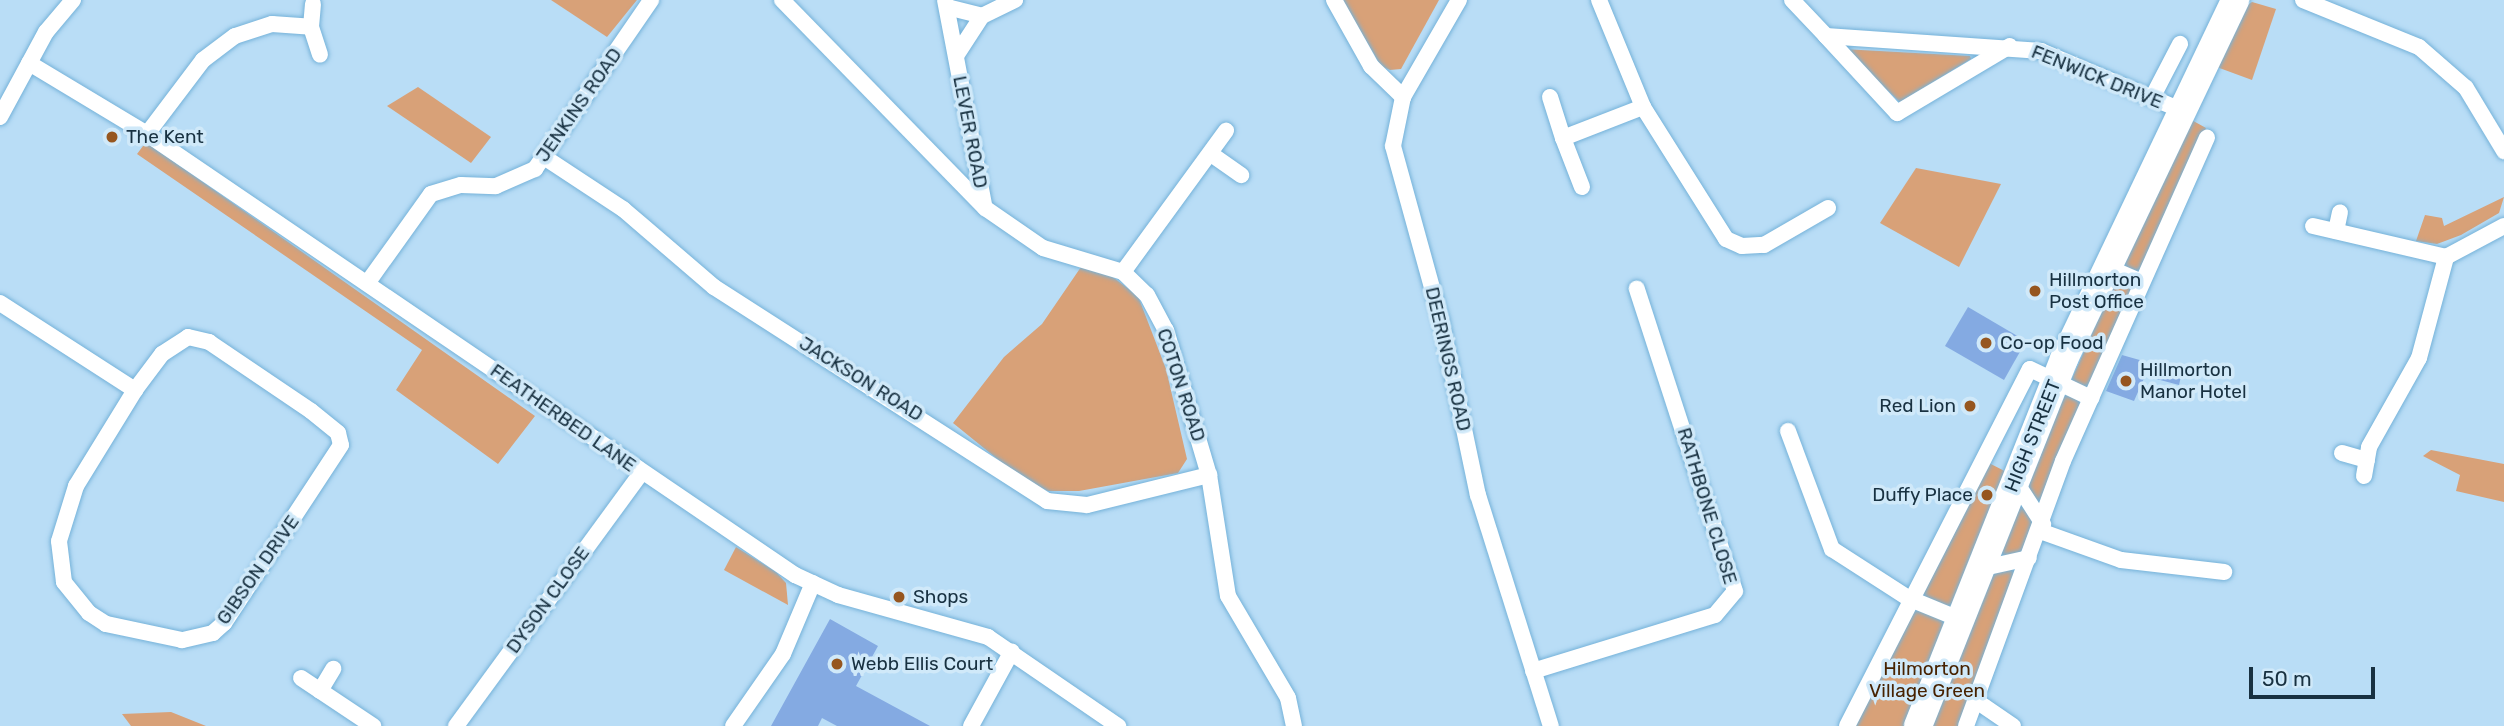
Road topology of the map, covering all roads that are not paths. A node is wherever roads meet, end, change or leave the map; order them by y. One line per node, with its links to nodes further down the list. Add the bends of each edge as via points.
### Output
1 (73, 0): 21 (street)
2 (651, 0): 35 (street, JENKINS ROAD)
3 (782, 0): 38 (street, COTON ROAD)
4 (1015, 0): 14 (street)
5 (1334, 0): 22 (street, via 1371,66)
6 (1459, 0): 22 (street, DEERINGS ROAD)
7 (1599, 0): 25 (street)
8 (1792, 0): 16 (street, FENWICK DRIVE)
9 (2235, 0): 26 (highway, HIGH STREET)
10 (2303, 0): 13 (street)
11 (946, 3): 14 (street, LEVER ROAD); 20 (street, LEVER ROAD)
12 (313, 4): 15 (street)
13 (2327, 4): 28 (street, via 2418,47 2466,88)
14 (982, 16): 20 (street, LEVER ROAD)
15 (311, 27): 19 (street); 30 (street, via 272,24 234,36 203,60)
16 (1826, 36): 18 (street, FENWICK DRIVE); 18 (street, FENWICK DRIVE, via 1897,113)
17 (2180, 44): 24 (street)
18 (2010, 46): 24 (street, FENWICK DRIVE, via 2041,51)
19 (320, 55)
20 (956, 56): 38 (street, LEVER ROAD)
21 (29, 63): 27 (street); 30 (street, FEATHERBED LANE)
22 (1403, 97): 70 (street, DEERINGS ROAD, via 1393,125 1393,146 1441,320 1478,495)
23 (1550, 97): 31 (street)
24 (2152, 98): 26 (street, FENWICK DRIVE)
25 (1643, 107): 31 (street); 39 (street, via 1714,222 1734,244 1764,245)
26 (2183, 111): 45 (highway, HIGH STREET)
27 (0, 117)
28 (2500, 130): 33 (street)
29 (1226, 131): 34 (street)
30 (146, 134): 47 (street, FEATHERBED LANE)
31 (1563, 138): 37 (street)
32 (2207, 138): 48 (street, HIGH STREET, via 2177,187)
33 (2504, 151)
34 (1211, 154): 36 (street); 46 (street)
35 (544, 157): 47 (street, JENKINS ROAD, via 535,169 496,186 461,185 431,194); 58 (street, JACKSON ROAD, via 623,209 714,286 1047,501 1087,505)
36 (1241, 175)
37 (1582, 187)
38 (985, 208): 46 (street, COTON ROAD, via 1043,248)
39 (1828, 208)
40 (2340, 212): 43 (street)
41 (2313, 226): 43 (street)
42 (2504, 226): 44 (street)
43 (2336, 231): 44 (street)
44 (2446, 257): 56 (street, via 2420,358)
45 (2105, 266): 48 (street); 51 (highway, HIGH STREET)
46 (1123, 272): 58 (street, COTON ROAD, via 1147,295 1166,330)
47 (368, 282): 57 (street, FEATHERBED LANE)
48 (2143, 282): 53 (street, HIGH STREET)
49 (1637, 289): 70 (street, RATHBONE CLOSE, via 1735,591 1715,615)
50 (0, 303): 52 (street)
51 (2054, 383): 53 (street); 60 (highway, HIGH STREET); 66 (street, via 2030,369)
52 (135, 390): 52 (street, GIBSON DRIVE, via 162,354 188,337 209,342 338,433 335,458 224,623 199,638 182,640 106,624 75,600 64,582 59,541 65,513)
53 (2091, 398): 61 (street, HIGH STREET)
54 (1788, 431): 66 (street, via 1832,549)
55 (2342, 453): 56 (street)
56 (2367, 460): 59 (street)
57 (641, 474): 65 (street, FEATHERBED LANE); 75 (street, DYSON CLOSE)
58 (1209, 475): 79 (street, COTON ROAD, via 1228,596 1288,698)
59 (2364, 476)
60 (2014, 479): 61 (street); 63 (highway, HIGH STREET)
61 (2041, 527): 62 (street, HIGH STREET); 64 (street, via 2121,560)
62 (2029, 558): 63 (street); 73 (street, HIGH STREET)
63 (1979, 569): 67 (highway, HIGH STREET)
64 (2224, 572)
65 (813, 583): 68 (street, FEATHERBED LANE, via 838,595 962,628); 76 (street, via 783,654)
66 (1909, 598): 67 (street); 81 (street)
67 (1959, 619): 82 (highway, HIGH STREET)
68 (1012, 651): 77 (street); 78 (street, FEATHERBED LANE)
69 (333, 669): 72 (street)
70 (1533, 671): 80 (street, DEERINGS ROAD)
71 (301, 678): 72 (street)
72 (320, 691): 74 (street)
73 (1975, 701): 83 (street, HIGH STREET); 84 (street)
74 (373, 726)
75 (456, 726)
76 (733, 726)
77 (971, 726)
78 (1118, 726)
79 (1294, 726)
80 (1552, 726)
81 (1847, 726)
82 (1918, 726)
83 (1966, 726)
84 (2013, 726)

